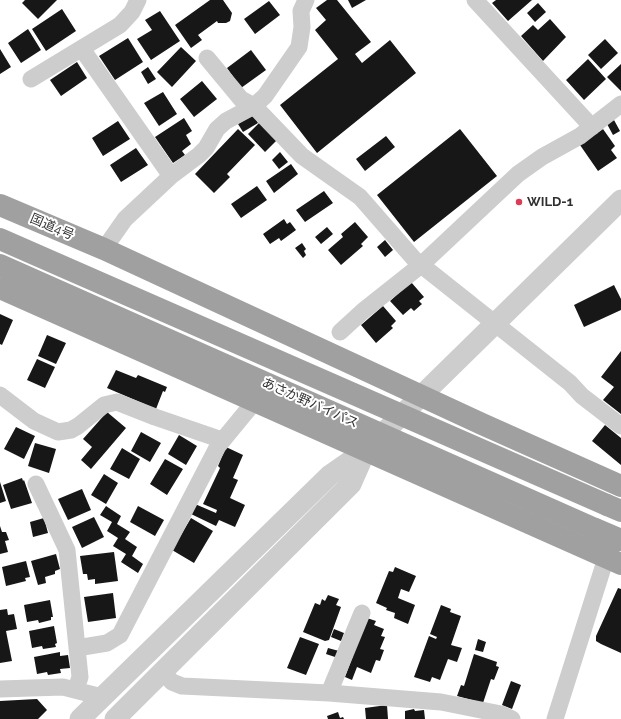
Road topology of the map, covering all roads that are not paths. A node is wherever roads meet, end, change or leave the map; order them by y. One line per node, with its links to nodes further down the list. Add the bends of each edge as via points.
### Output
1 (138, 0): 4 (street, via 132,12 120,25)
2 (306, 0): 8 (street, via 301,12 302,32 299,47 265,96)
3 (475, 0): 9 (street)
4 (82, 49): 6 (street); 10 (street)
5 (207, 58): 8 (street, via 241,99)
6 (31, 78)
7 (621, 104): 9 (street)
8 (254, 106): 10 (street, via 226,121 217,129 199,155); 16 (street, via 302,156 360,197)
9 (592, 127): 16 (street, via 518,174)
10 (170, 176): 14 (street, via 125,219)
11 (621, 200): 18 (street)
12 (0, 205): 14 (highway, 国道4号)
13 (0, 239): 28 (highway, あさか野バイパス, bridge)
14 (104, 249): 21 (highway, 国道4号)
15 (0, 265): 29 (highway, あさか野バイパス, bridge)
16 (421, 265): 18 (street); 19 (street)
17 (0, 288): 22 (highway)
18 (495, 325): 21 (street); 23 (street)
19 (340, 332)
20 (0, 395): 24 (street, via 34,421 58,432 71,430 104,405 117,402 155,418)
21 (422, 395): 25 (street); 27 (highway, 国道4号)
22 (255, 401): 24 (street); 25 (highway)
23 (621, 426)
24 (222, 440): 32 (street, via 120,635 107,643)
25 (366, 450): 30 (highway); 33 (street, via 351,484); 37 (street, via 330,475)
26 (36, 484): 32 (street, via 67,550)
27 (621, 486)
28 (614, 508)
29 (621, 540)
30 (614, 561): 41 (street)
31 (362, 613): 36 (street)
32 (77, 648): 35 (street, via 80,677)
33 (162, 671): 36 (street, via 172,682 182,686); 39 (street)
34 (0, 689): 35 (street)
35 (76, 689): 37 (street)
36 (329, 693): 40 (street, via 441,702 501,714)
37 (102, 697): 38 (street)
38 (80, 719)
39 (114, 719)
40 (512, 719)
41 (555, 719)

